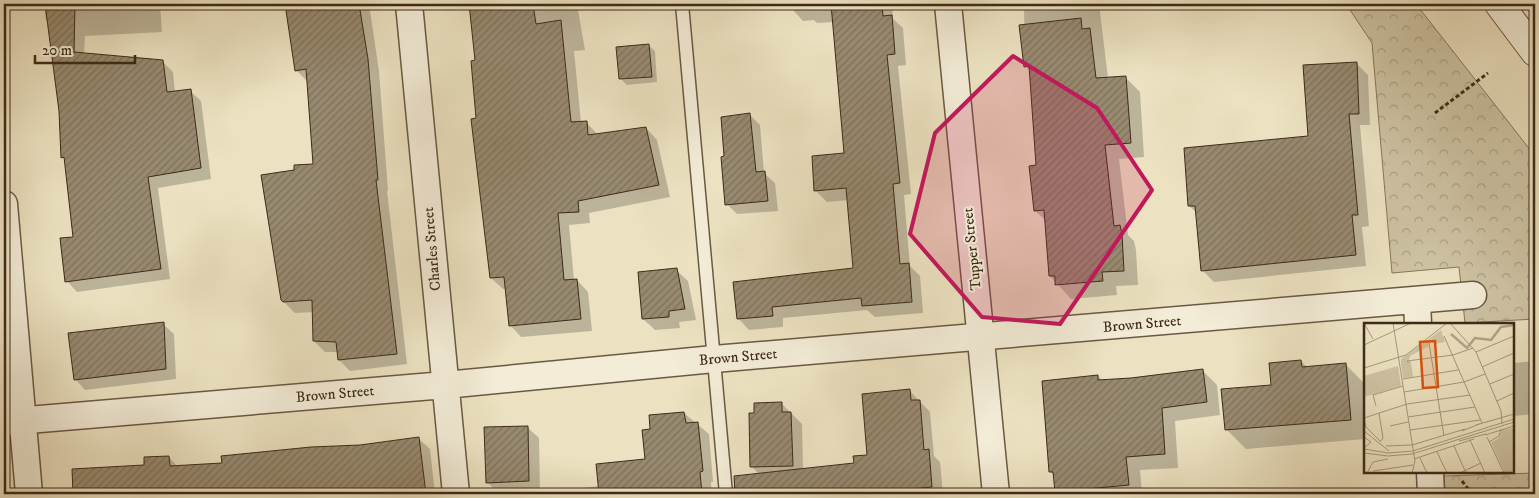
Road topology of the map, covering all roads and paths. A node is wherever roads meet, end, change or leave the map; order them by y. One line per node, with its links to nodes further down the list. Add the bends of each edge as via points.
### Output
1 (410, 4): 13 (street, Charles Street)
2 (682, 4): 12 (lane)
3 (948, 4): 11 (street, Tupper Street)
4 (1499, 4): 5 (street)
5 (1535, 52)
6 (1488, 73): 7 (path)
7 (1435, 113)
8 (4, 204): 14 (street)
9 (1473, 296): 10 (street, Brown Street)
10 (1418, 312): 11 (street, Brown Street)
11 (981, 337): 12 (street, Brown Street); 19 (street, Tupper Street)
12 (714, 359): 13 (street, Brown Street); 18 (lane)
13 (444, 385): 14 (street, Brown Street); 17 (street, Charles Street)
14 (13, 421): 16 (street)
15 (1430, 473): 20 (street)
16 (29, 494)
17 (456, 494)
18 (726, 494)
19 (996, 494)
20 (1431, 494)

